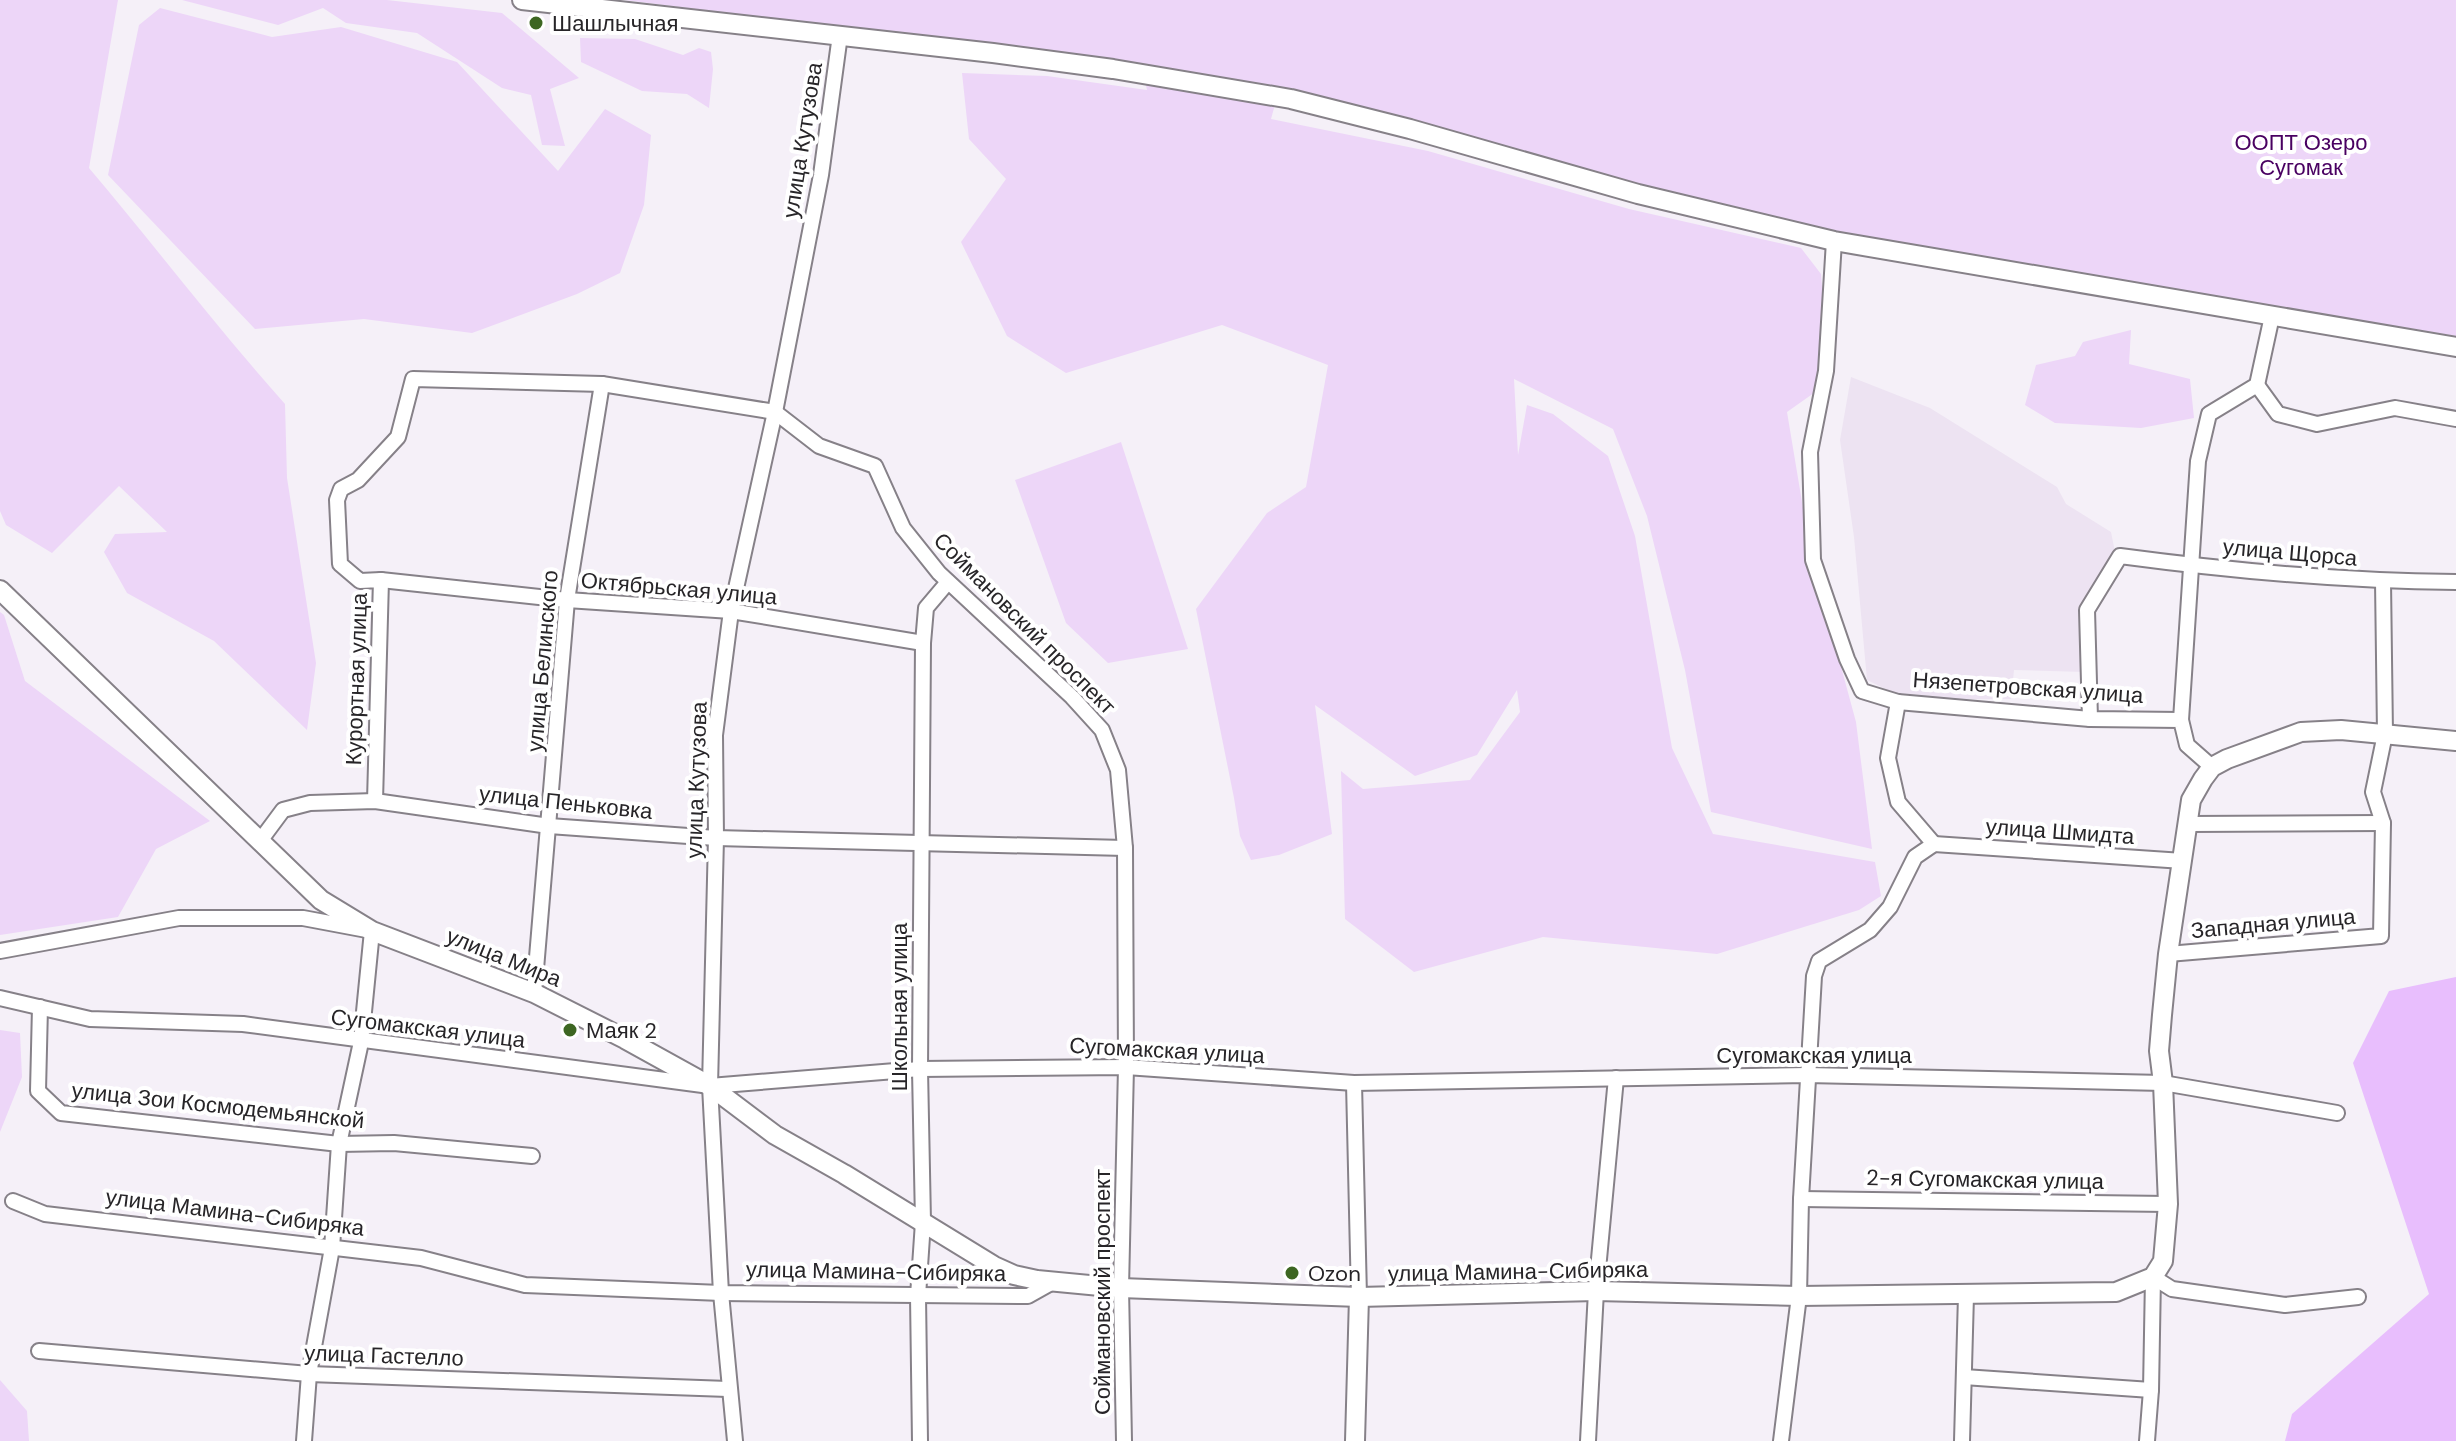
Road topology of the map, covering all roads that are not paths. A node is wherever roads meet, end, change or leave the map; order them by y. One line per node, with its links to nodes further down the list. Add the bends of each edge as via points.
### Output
1 (522, 0): 2 (main road)
2 (840, 35): 3 (main road, via 1113,69 1291,99 1638,194); 8 (street, улица Кутузова, via 821,175)
3 (1834, 241): 4 (main road); 19 (street, Нязепетровская улица, via 1826,371 1810,452 1813,560 1862,691)
4 (2272, 316): 5 (main road); 7 (street)
5 (2456, 347)
6 (602, 384): 8 (street); 11 (street, Курортная улица, via 413,379 398,437 358,480 341,489 337,500 340,564 360,581); 16 (street, улица Белинского)
7 (2257, 385): 9 (street, via 2278,414 2317,424 2395,408); 10 (street, via 2209,414 2198,461)
8 (775, 412): 13 (street, Соймановский проспект, via 819,446 875,466 903,528); 17 (street, улица Кутузова)
9 (2456, 419)
10 (2190, 566): 12 (street, улица Щорса); 20 (street, улица Щорса, via 2120,556 2087,610); 21 (street)
11 (381, 580): 16 (street, Октябрьская улица); 25 (street, Курортная улица)
12 (2383, 581): 14 (street, улица Щорса); 22 (street)
13 (948, 582): 18 (street, Школьная улица, via 926,608); 33 (street, Соймановский проспект, via 1102,730 1118,770)
14 (2456, 582)
15 (0, 590): 30 (main road, улица Мира)
16 (567, 600): 17 (street, Октябрьская улица); 28 (street, улица Белинского)
17 (731, 611): 18 (street, Октябрьская улица); 29 (street, улица Кутузова, via 715,735)
18 (923, 643): 31 (street, Школьная улица)
19 (1898, 702): 20 (street, Нязепетровская улица); 32 (street, via 1888,758 1898,802)
20 (2090, 719): 21 (street, Нязепетровская улица)
21 (2181, 720): 24 (street, via 2187,745)
22 (2385, 734): 23 (main road); 24 (main road, via 2301,732); 26 (street, via 2373,792)
23 (2456, 741)
24 (2212, 767): 27 (main road, via 2191,800)
25 (375, 801): 28 (street, улица Пеньковка); 30 (street, улица Пеньковка, via 310,803 283,810)
26 (2383, 823): 27 (street); 37 (street, Западная улица, via 2381,936)
27 (2189, 824): 34 (main road)
28 (549, 826): 29 (street, улица Пеньковка); 38 (street, улица Белинского)
29 (716, 838): 31 (street, улица Пеньковка); 48 (street, улица Кутузова)
30 (260, 841): 35 (main road, улица Мира, via 321,900)
31 (923, 842): 33 (street, улица Пеньковка); 43 (street, Школьная улица)
32 (1934, 844): 34 (street, улица Шмидта); 44 (street, via 1915,857 1890,907 1870,930 1819,961)
33 (1125, 848): 42 (street, Соймановский проспект)
34 (2183, 861): 37 (main road)
35 (372, 931): 36 (street, via 303,918 179,918); 38 (main road, улица Мира); 41 (street)
36 (0, 951)
37 (2168, 954): 47 (main road, via 2159,1051)
38 (534, 993): 48 (main road, улица Мира)
39 (0, 998): 40 (street, Сугомакская улица)
40 (40, 1007): 41 (street, Сугомакская улица, via 90,1019 243,1024); 50 (street, улица Зои Космодемьянской, via 38,1091 61,1113)
41 (361, 1042): 48 (street, Сугомакская улица); 50 (street)
42 (1126, 1067): 43 (street, Сугомакская улица); 46 (street, Сугомакская улица); 59 (street, Соймановский проспект)
43 (920, 1069): 48 (street, Сугомакская улица); 55 (street, Школьная улица)
44 (1807, 1075): 45 (street, Сугомакская улица); 47 (street, Сугомакская улица); 52 (street)
45 (1616, 1078): 46 (street, Сугомакская улица); 60 (street)
46 (1354, 1083): 65 (street)
47 (2163, 1083): 49 (street, Сугомакская улица); 54 (main road)
48 (710, 1086): 55 (main road, улица Мира, via 775,1135); 61 (street, улица Кутузова)
49 (2337, 1113)
50 (339, 1144): 51 (street, улица Зои Космодемьянской, via 394,1143); 56 (street)
51 (532, 1156)
52 (1801, 1199): 54 (street, 2-я Сугомакская улица); 64 (street)
53 (13, 1201): 56 (street, улица Мамина-Сибиряка, via 45,1214)
54 (2168, 1204): 57 (main road, via 2163,1261)
55 (923, 1222): 58 (main road, улица Мира, via 994,1266); 63 (street, Школьная улица)
56 (332, 1248): 61 (street, улица Мамина-Сибиряка, via 421,1258 525,1285); 68 (street)
57 (2153, 1277): 62 (main road, улица Мамина-Сибиряка, via 2116,1292); 66 (street, via 2172,1289 2285,1305); 71 (street)
58 (1053, 1282): 59 (main road, улица Мамина-Сибиряка); 63 (street, улица Мамина-Сибиряка, via 1028,1296)
59 (1121, 1288): 65 (main road, улица Мамина-Сибиряка); 75 (street, Соймановский проспект)
60 (1596, 1291): 64 (main road, улица Мамина-Сибиряка); 65 (main road, улица Мамина-Сибиряка); 77 (street)
61 (721, 1293): 63 (street, улица Мамина-Сибиряка); 70 (street, улица Кутузова)
62 (1966, 1295): 64 (main road, улица Мамина-Сибиряка); 69 (street)
63 (918, 1296): 74 (street, Школьная улица)
64 (1799, 1296): 78 (street)
65 (1359, 1297): 76 (main road)
66 (2358, 1297)
67 (39, 1351): 68 (street, улица Гастелло)
68 (309, 1374): 70 (street, улица Гастелло); 72 (street)
69 (1964, 1377): 71 (street); 79 (street)
70 (728, 1389): 73 (street, улица Кутузова)
71 (2151, 1390): 80 (street)
72 (304, 1441)
73 (735, 1441)
74 (920, 1441)
75 (1124, 1441)
76 (1355, 1441)
77 (1588, 1441)
78 (1781, 1441)
79 (1962, 1441)
80 (2147, 1441)

